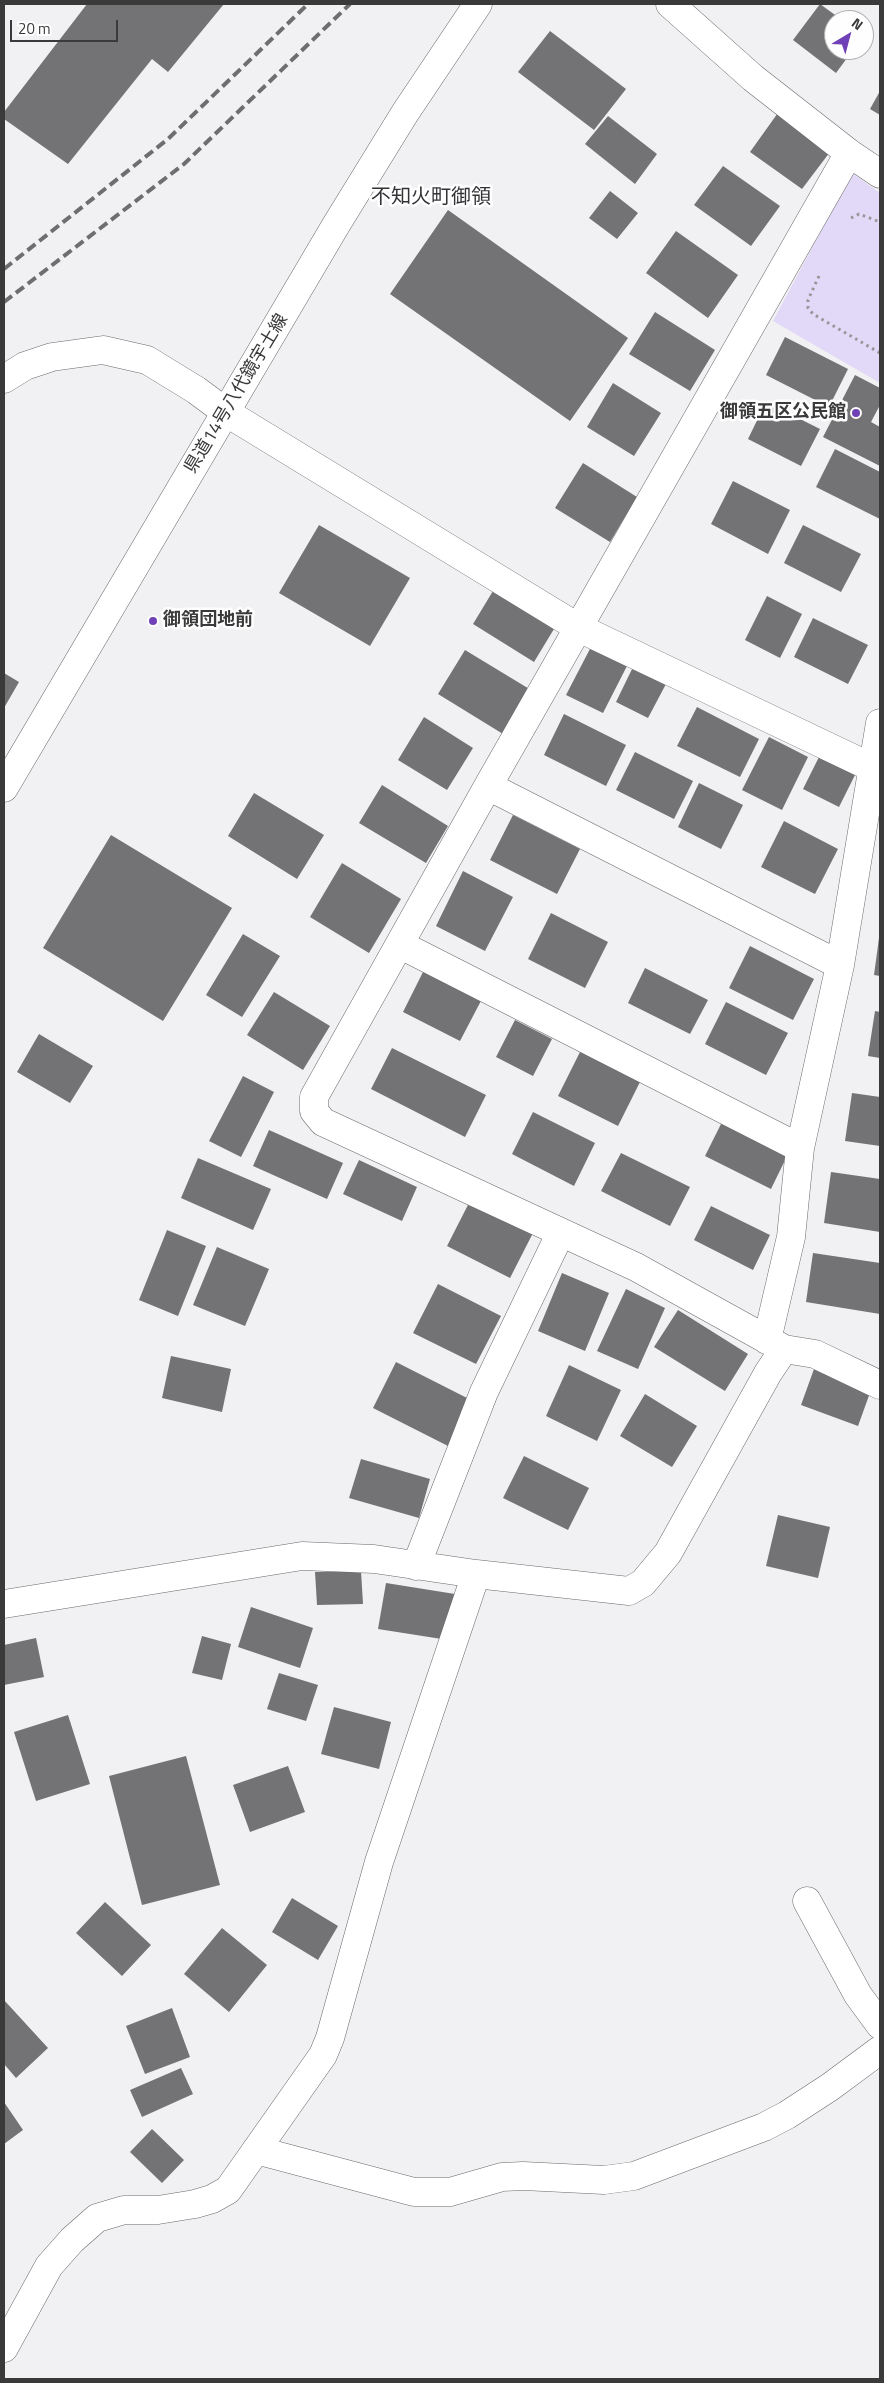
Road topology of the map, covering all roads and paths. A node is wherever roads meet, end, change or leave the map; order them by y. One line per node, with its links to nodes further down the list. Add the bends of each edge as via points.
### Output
1 (670, 4): 3 (street, via 753,78)
2 (474, 5): 10 (street, 県道14号八代鏡宇土線, via 336,225)
3 (849, 153): 4 (street); 11 (street)
4 (880, 174)
5 (880, 222): 6 (path, via 858,214)
6 (846, 226)
7 (822, 269): 8 (path, via 808,300 808,308)
8 (880, 353)
9 (4, 379): 10 (street, via 24,366 52,356 104,350 147,360)
10 (227, 413): 11 (street); 15 (street, 県道14号八代鏡宇土線)
11 (579, 628): 13 (street); 14 (street)
12 (880, 723): 13 (street)
13 (873, 768): 17 (street)
14 (488, 786): 16 (street); 17 (street)
15 (4, 788)
16 (401, 945): 18 (street); 19 (street, via 314,1097 314,1111 324,1122)
17 (840, 965): 18 (street)
18 (800, 1148): 20 (street)
19 (561, 1232): 20 (street, via 636,1267); 22 (street, via 484,1392)
20 (775, 1344): 21 (street, via 815,1354); 23 (street, via 768,1373 668,1553 656,1571 643,1582 629,1590 620,1590)
21 (880, 1385)
22 (416, 1566): 23 (street); 24 (street, via 336,1556 302,1556)
23 (476, 1574): 28 (street, via 379,1862 330,2038 323,2055)
24 (4, 1604)
25 (807, 1901): 26 (street, via 858,1995)
26 (880, 2025)
27 (880, 2050): 28 (street, via 830,2087 764,2127 624,2177 604,2180 502,2177 450,2192 414,2192)
28 (256, 2150): 29 (street, via 228,2190 212,2199 158,2210 124,2210 97,2218 49,2266)
29 (4, 2348)

